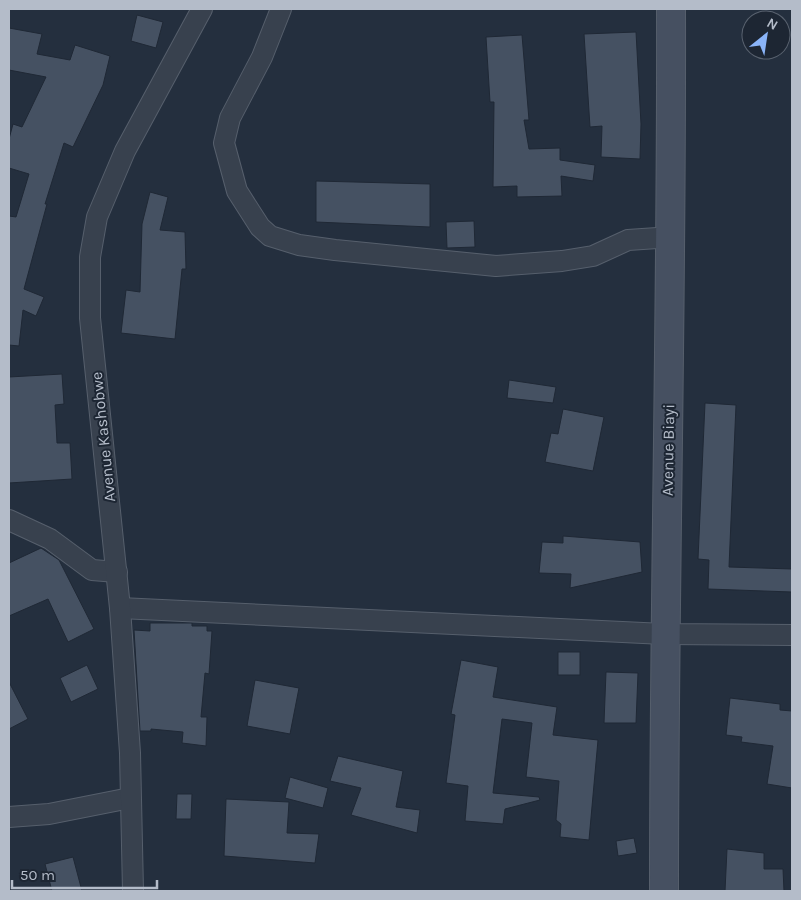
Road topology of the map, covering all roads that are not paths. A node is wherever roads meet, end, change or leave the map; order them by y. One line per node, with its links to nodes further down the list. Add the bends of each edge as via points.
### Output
1 (202, 9): 6 (street, Avenue Kashobwe, via 125,150 98,217 90,257 90,318)
2 (281, 9): 4 (street, via 262,57 230,118 224,143 237,191 260,227 270,236 299,245 335,250 496,266 562,261 593,256 628,240)
3 (672, 9): 4 (street, Avenue Biayi)
4 (672, 238): 8 (street, Avenue Biayi)
5 (9, 520): 6 (street, via 50,539 92,570)
6 (117, 572): 7 (street, Avenue Kashobwe)
7 (120, 608): 8 (street); 10 (street, Avenue Kashobwe)
8 (664, 634): 9 (street); 13 (street, Avenue Biayi)
9 (792, 635)
10 (130, 798): 11 (street, via 49,814); 12 (street, Avenue Kashobwe)
11 (9, 817)
12 (133, 891)
13 (664, 891)

